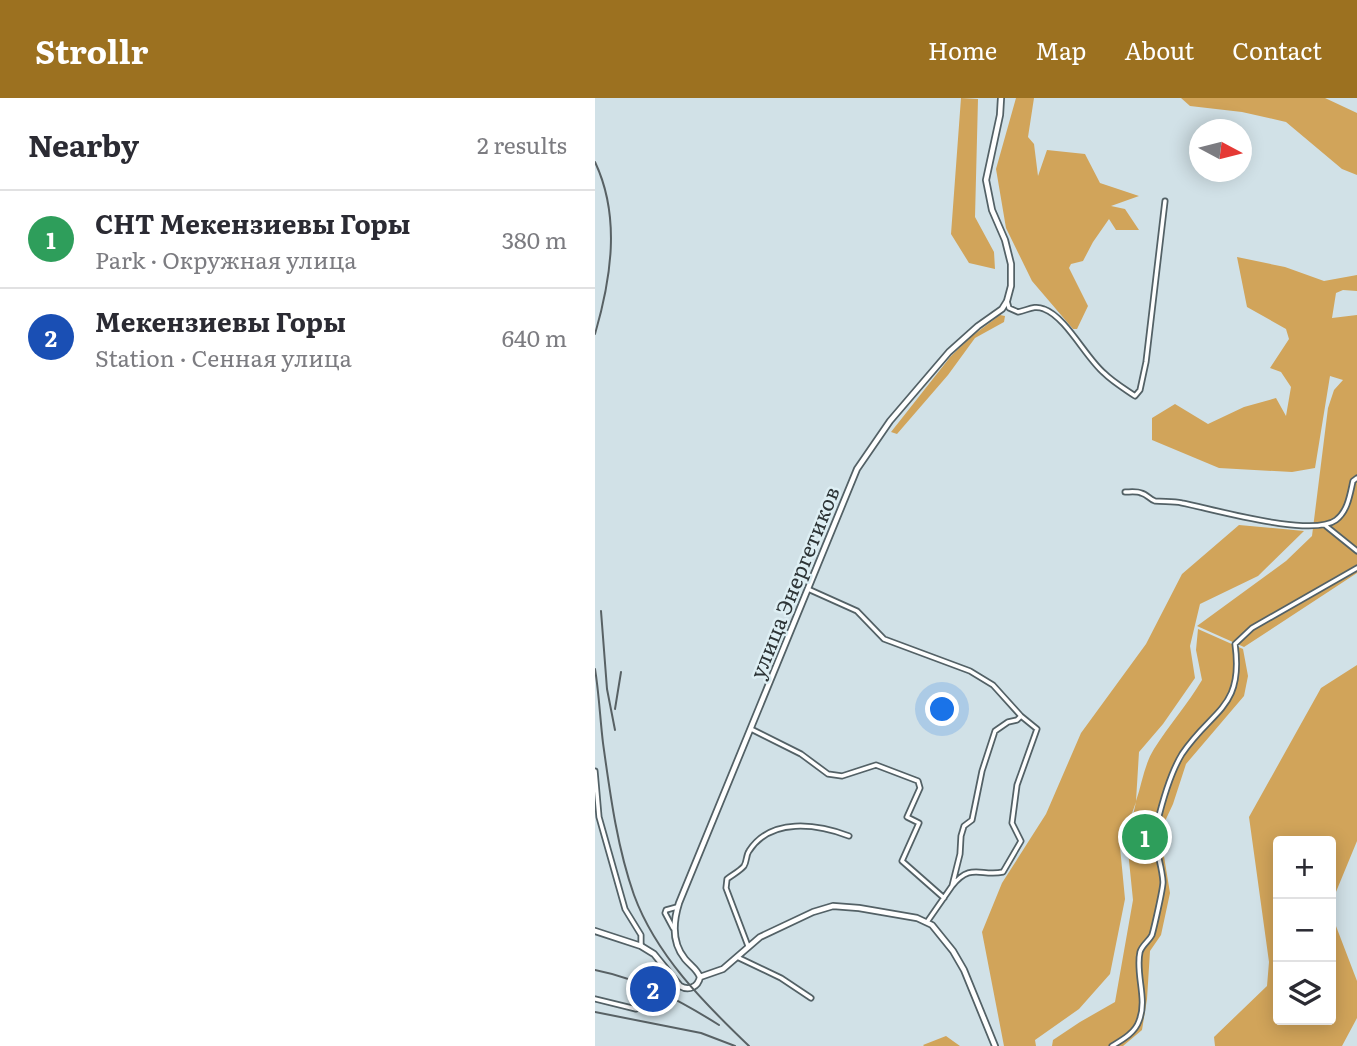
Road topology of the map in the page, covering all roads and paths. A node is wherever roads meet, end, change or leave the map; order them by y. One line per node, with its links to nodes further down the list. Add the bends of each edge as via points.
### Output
1 (1001, 98): 3 (main road, via 986,180 1011,264)
2 (1165, 201): 3 (street, via 1146,362 1135,396 1104,374 1050,312 1041,307 1018,312)
3 (1007, 301): 9 (main road, улица Энергетиков, via 949,352 890,421 857,469)
4 (1357, 478): 6 (street, via 1341,516)
5 (1125, 492): 6 (street, via 1280,523)
6 (1327, 526): 7 (street)
7 (1357, 551)
8 (1357, 568): 28 (street, via 1236,641 1232,694 1181,757 1159,818 1156,853 1163,884 1154,930 1140,953 1141,1018 1134,1030)
9 (809, 589): 10 (street, via 857,611 884,639 970,671 993,685); 11 (main road, улица Энергетиков)
10 (1021, 716): 14 (street, via 995,731 972,820 961,835); 14 (street, via 1037,729 1017,786 1012,823 1021,841 1003,872 971,871)
11 (751, 729): 15 (street, via 801,754 828,774 842,776 876,765 918,782 920,788 907,817 919,823 902,862); 16 (main road, улица Энергетиков)
12 (595, 771): 20 (street, via 599,817 625,909 641,936)
13 (849, 835): 21 (street, via 824,827 784,826 765,835 749,851 745,864 727,879 726,888)
14 (953, 886): 15 (street)
15 (944, 898): 17 (street)
16 (677, 907): 18 (main road, улица Энергетиков); 18 (street, via 665,913)
17 (927, 922): 21 (main road, via 833,906 792,920); 27 (main road, via 941,933 964,970)
18 (674, 929): 23 (main road, via 681,952)
19 (595, 932): 20 (main road)
20 (641, 946): 23 (main road, via 685,989 697,984)
21 (748, 946): 22 (main road)
22 (737, 957): 23 (main road, via 723,969); 24 (street)
23 (700, 976)
24 (811, 998)
25 (595, 999): 26 (street)
26 (636, 1009)
27 (995, 1046)
28 (1112, 1046)

